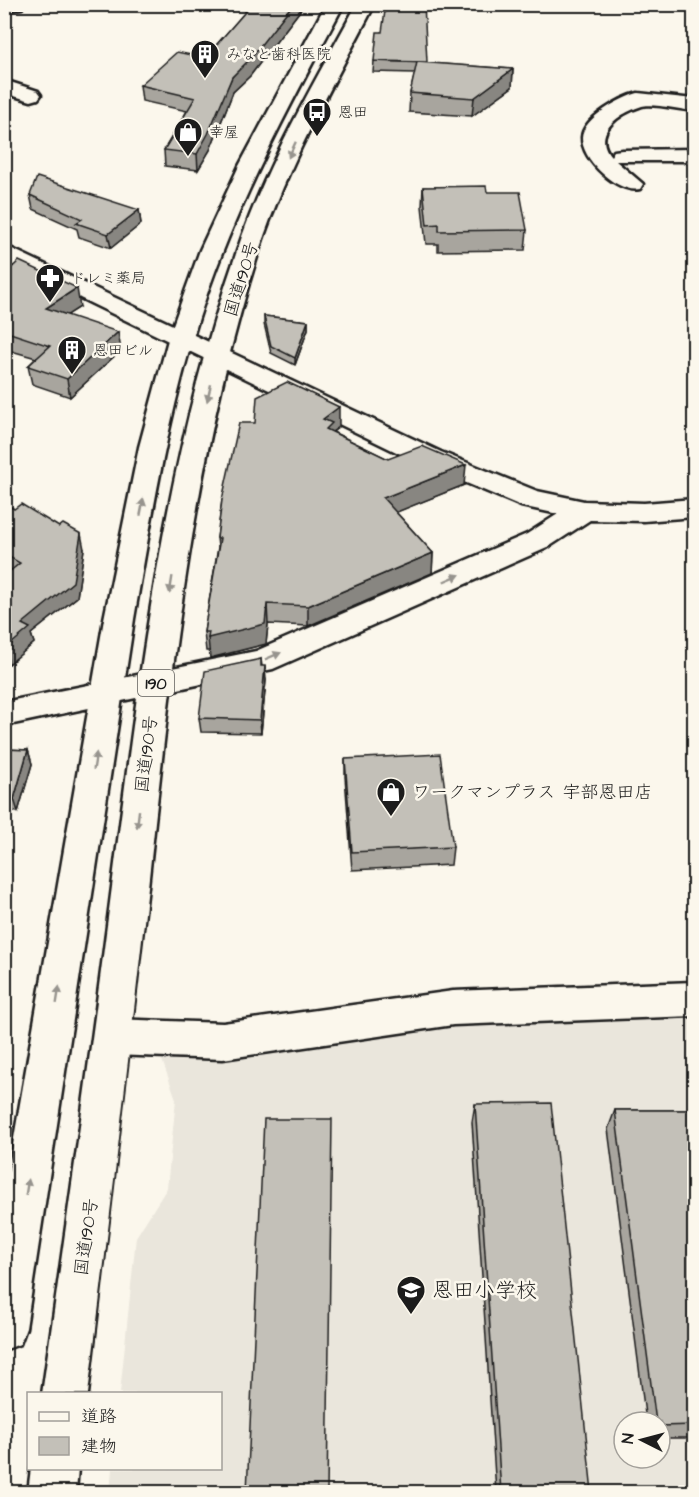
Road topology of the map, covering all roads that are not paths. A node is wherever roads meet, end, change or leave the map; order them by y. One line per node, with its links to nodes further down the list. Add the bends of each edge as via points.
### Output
1 (15, 4): 4 (main road)
2 (335, 4): 12 (main road, 国道190号 / 190, via 248,164)
3 (366, 4): 13 (main road, 国道190号 / 190, one-way to 13, via 272,192 249,249)
4 (4, 6)
5 (4, 86): 6 (main road)
6 (31, 95)
7 (694, 105): 10 (main road, via 638,99 603,119 593,135 594,150)
8 (694, 155): 9 (main road)
9 (622, 156)
10 (632, 184)
11 (4, 252): 12 (main road)
12 (182, 335): 13 (main road); 17 (main road, 国道190号 / 190, one-way to 12, via 153,452)
13 (217, 355): 15 (main road, via 490,484 531,500); 16 (main road, 国道190号 / 190, one-way to 16, via 179,535)
14 (694, 508): 15 (main road, via 644,512)
15 (584, 510): 16 (main road, one-way to 15, via 262,661 537,541)
16 (155, 685): 17 (main road); 20 (main road, 国道190号 / 190, one-way to 20)
17 (106, 695): 18 (main road); 21 (main road, 国道190号 / 190, one-way to 17)
18 (4, 714)
19 (694, 999): 20 (main road, via 453,1008 223,1041)
20 (112, 1037): 22 (main road, 国道190号 / 190)
21 (4, 1328)
22 (65, 1392)
23 (55, 1470): 24 (main road)
24 (52, 1492)

